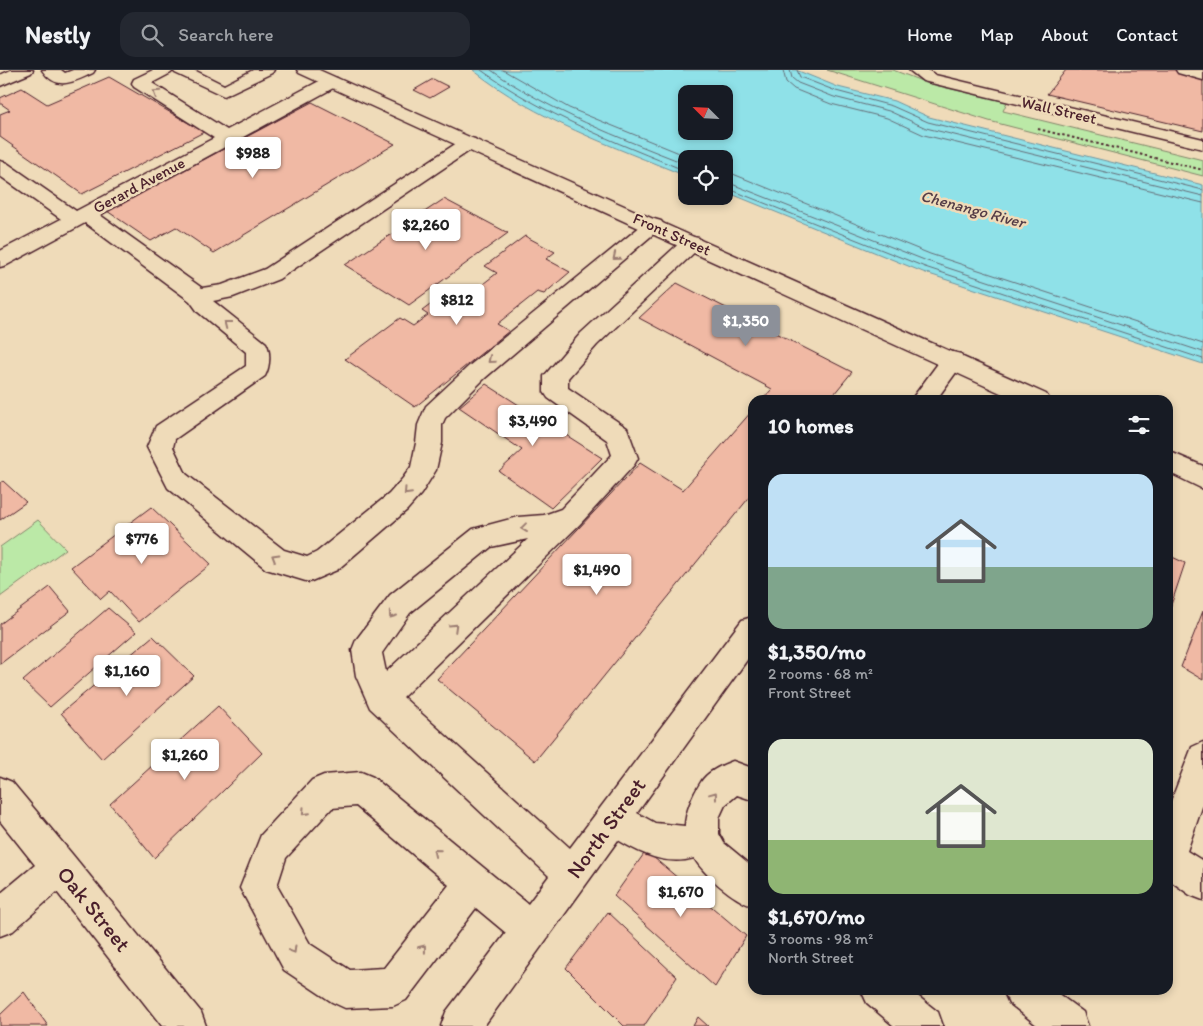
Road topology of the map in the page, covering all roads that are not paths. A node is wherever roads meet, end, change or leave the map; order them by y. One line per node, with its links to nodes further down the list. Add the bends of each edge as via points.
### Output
1 (24, 70): 11 (street)
2 (50, 70): 3 (street, via 64,80)
3 (87, 70)
4 (165, 70): 14 (street, one-way to 4, via 140,83)
5 (181, 70): 13 (street)
6 (266, 70): 13 (street)
7 (305, 70): 12 (street, Front Street)
8 (917, 70): 17 (street, Wall Street, via 944,82)
9 (1184, 70): 10 (street)
10 (1203, 76)
11 (0, 81)
12 (332, 82): 15 (street, Gerard Avenue); 16 (street, Front Street)
13 (224, 91): 14 (street)
14 (184, 111): 15 (street)
15 (227, 138): 19 (street, Gerard Avenue)
16 (469, 143): 20 (street, Front Street); 23 (street, via 272,274 225,292)
17 (1203, 144)
18 (0, 167): 19 (street)
19 (80, 217): 22 (street, Gerard Avenue); 23 (street)
20 (654, 225): 21 (street, Front Street); 23 (street, one-way to 23, via 477,372 435,413 423,470 412,486 398,502 327,561 309,570 276,560 177,480 160,447 166,433 257,370 258,349 206,307)
21 (692, 242): 24 (street, Front Street); 29 (street, via 589,339 556,376 556,392 618,435 626,458)
22 (0, 260)
23 (198, 296)
24 (953, 360): 25 (street); 26 (street, Front Street)
25 (927, 395)
26 (1027, 395)
27 (1173, 463): 28 (street)
28 (1203, 478)
29 (571, 516): 31 (street, one-way to 29); 31 (street, one-way to 31, via 544,526 484,537 400,604 367,650 372,676)
30 (748, 635): 35 (street, North Street)
31 (381, 697): 40 (street)
32 (1203, 758): 37 (street)
33 (748, 783): 36 (street, one-way to 33, via 702,818 713,793 733,778)
34 (0, 794): 39 (street, Oak Street)
35 (613, 818): 36 (street, via 651,840 683,844); 40 (street, North Street)
36 (702, 838): 43 (street, via 712,856)
37 (1173, 840)
38 (1173, 863): 41 (street)
39 (60, 866): 44 (street); 48 (street, Oak Street)
40 (572, 874): 45 (street, North Street)
41 (1203, 882)
42 (473, 883): 42 (street, one-way to 42, via 361,789 324,792 273,847 258,888 297,957 345,989 393,987); 45 (street)
43 (748, 885)
44 (0, 918)
45 (530, 930): 49 (street, North Street)
46 (886, 995): 50 (street)
47 (1029, 995): 51 (street)
48 (187, 1026)
49 (460, 1026)
50 (924, 1026)
51 (1069, 1026)

